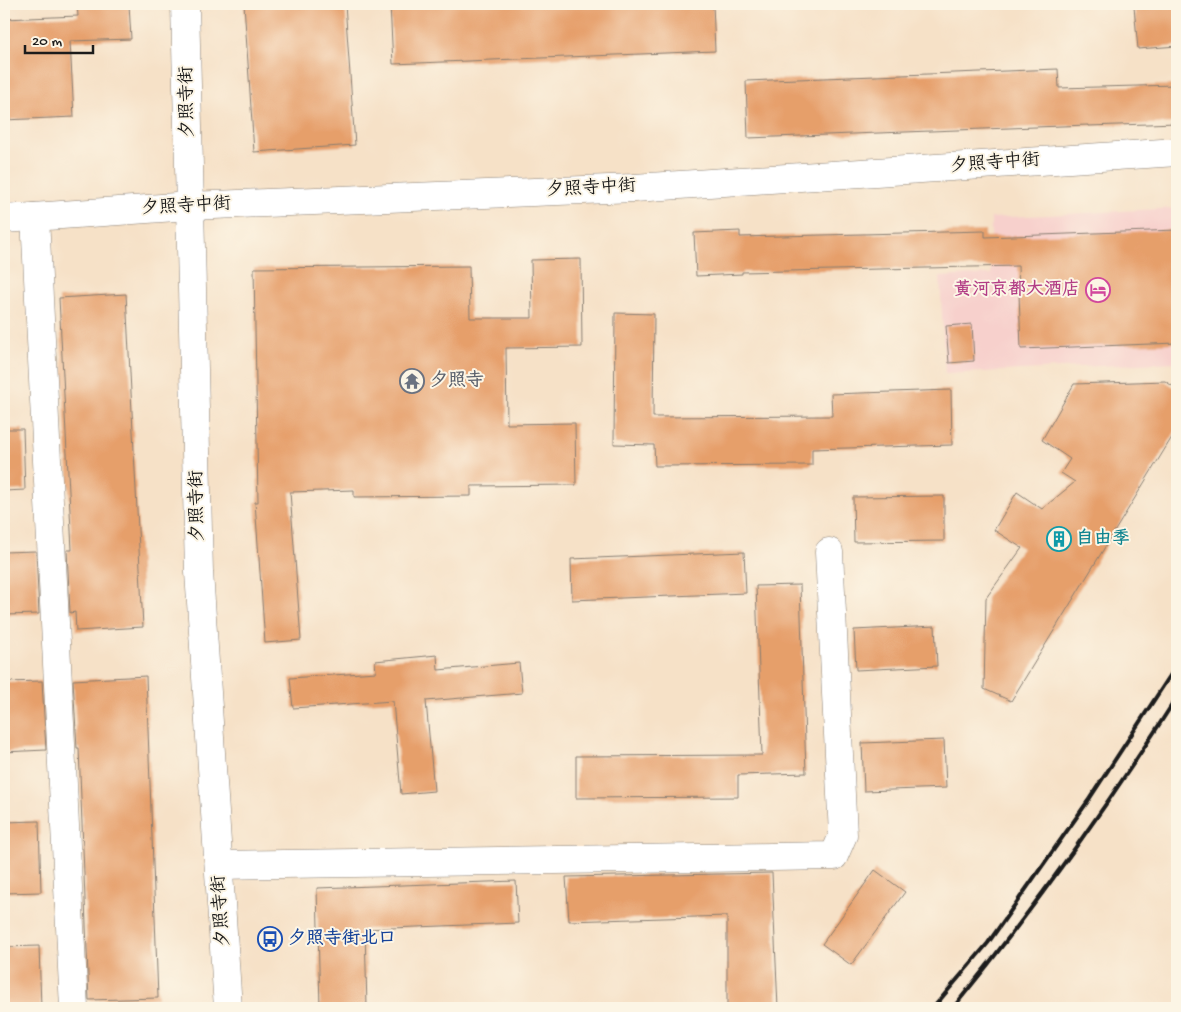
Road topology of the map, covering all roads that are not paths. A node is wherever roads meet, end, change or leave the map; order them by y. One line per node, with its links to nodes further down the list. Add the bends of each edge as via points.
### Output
1 (185, 4): 3 (street, 夕照寺街)
2 (1177, 152): 3 (street, 夕照寺中街, via 634,188)
3 (190, 206): 4 (street, 夕照寺中街); 7 (street, 夕照寺街, via 200,572)
4 (35, 217): 5 (street, 夕照寺中街); 8 (street)
5 (4, 219)
6 (829, 552): 7 (street, via 843,835 834,856)
7 (219, 865): 9 (street, 夕照寺街)
8 (74, 1008)
9 (228, 1008)

